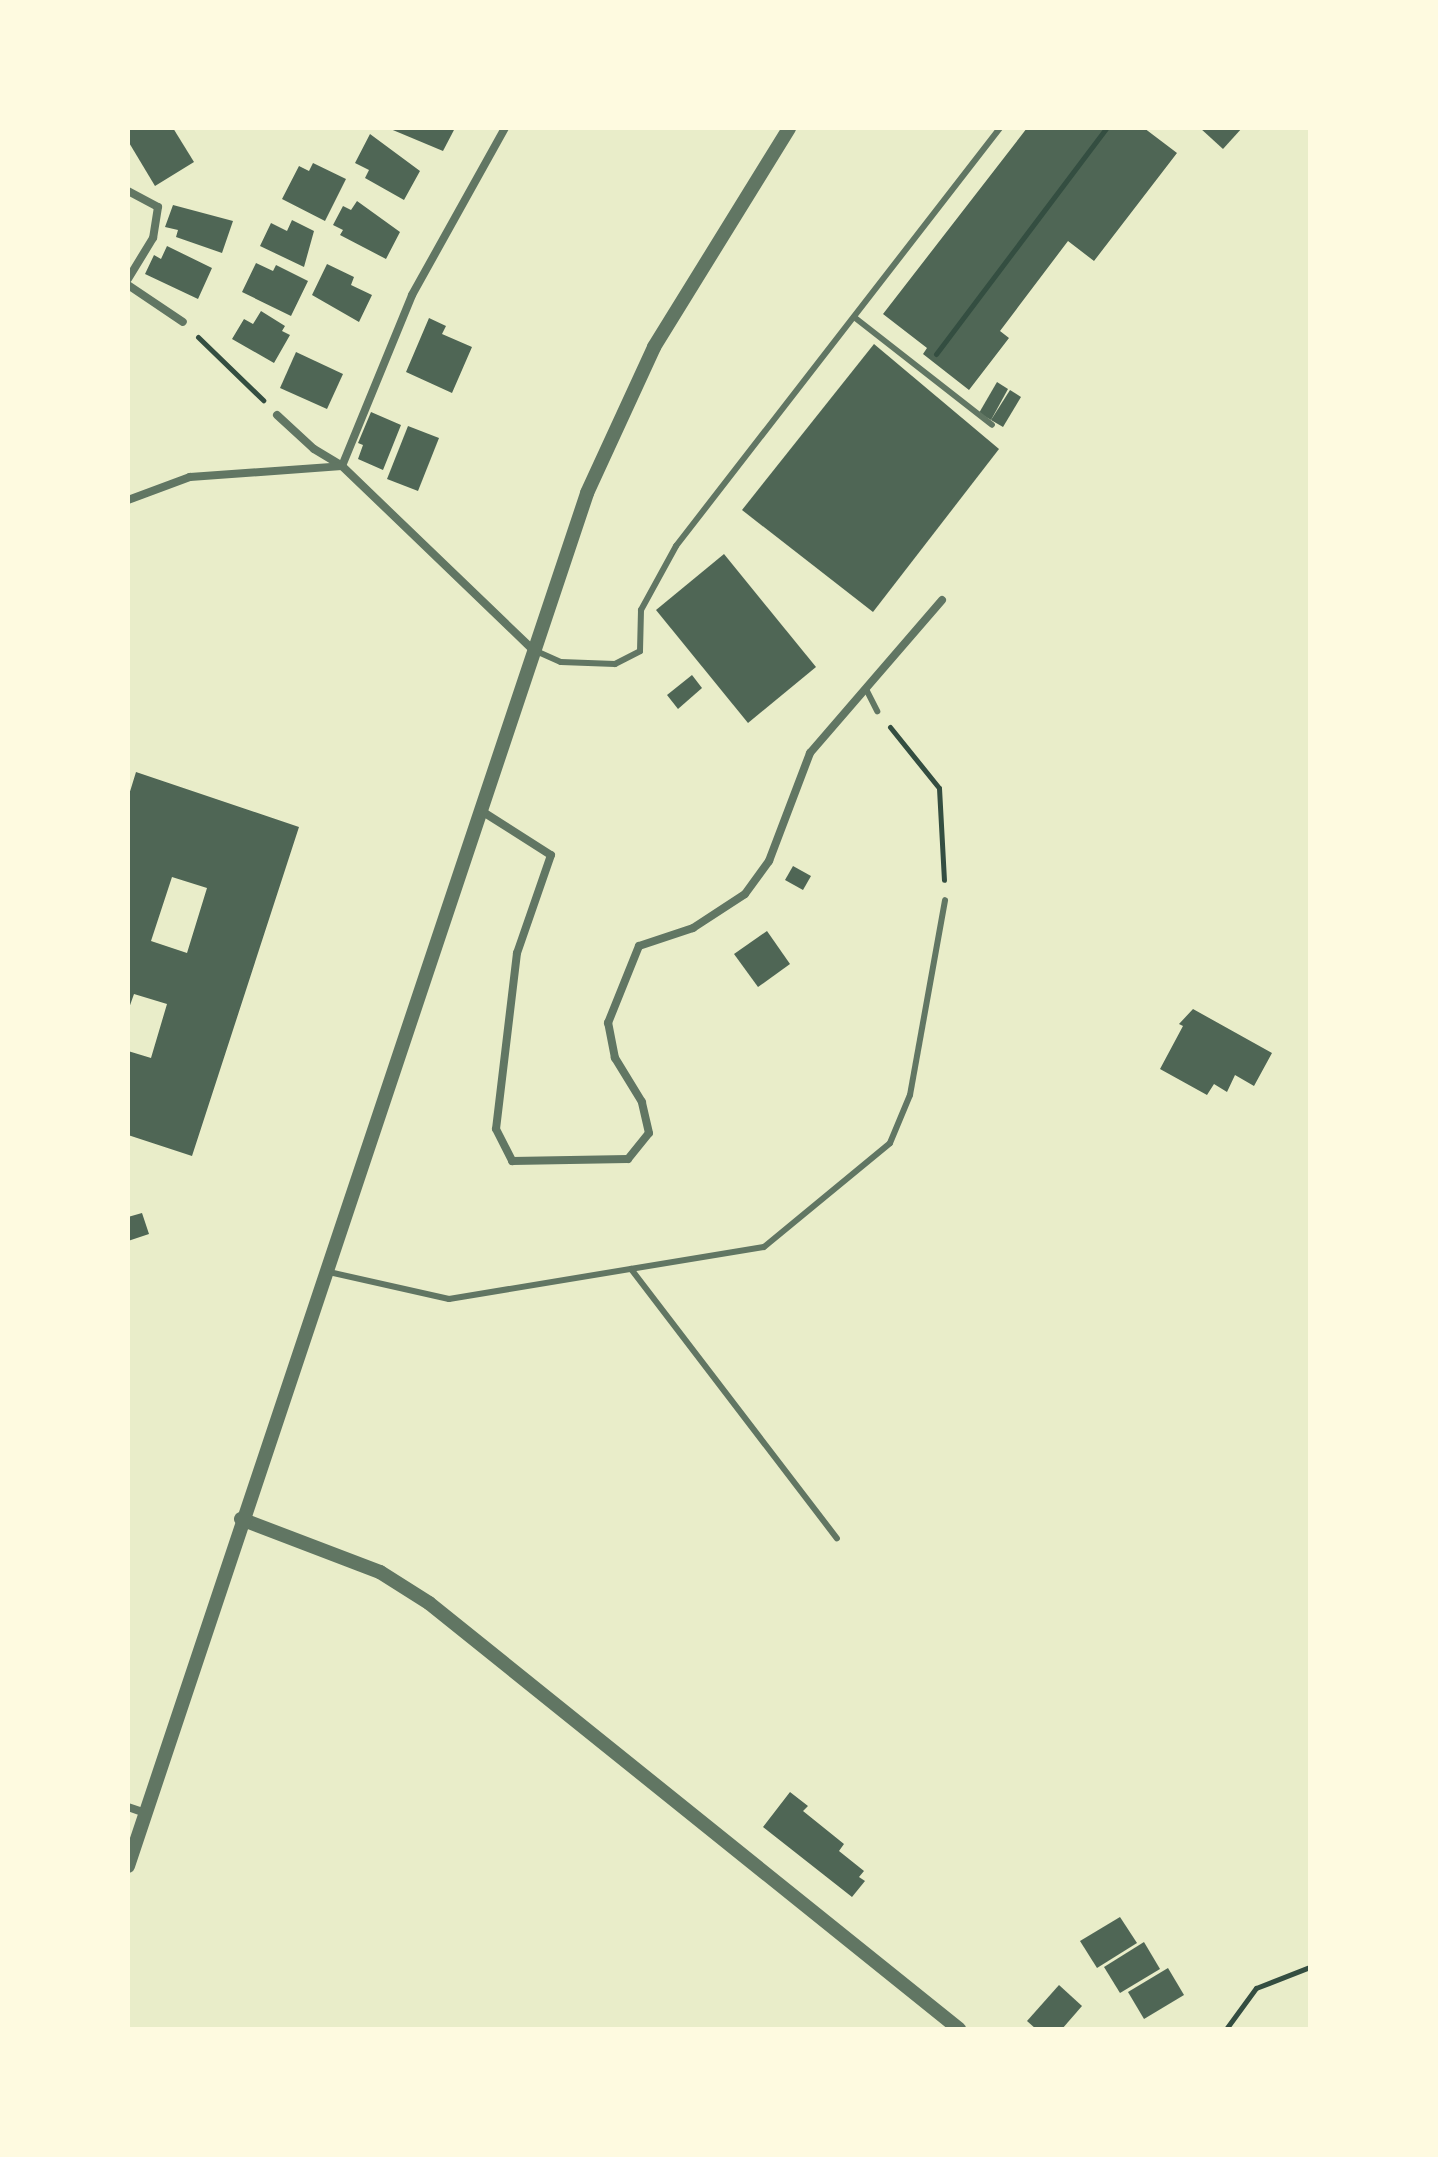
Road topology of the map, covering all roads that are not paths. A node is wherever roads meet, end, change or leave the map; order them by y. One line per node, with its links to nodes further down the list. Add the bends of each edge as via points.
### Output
1 (505, 128): 11 (street, via 412,295)
2 (789, 128): 14 (street, via 654,347 587,493)
3 (1000, 128): 7 (lane)
4 (128, 191): 5 (street, via 158,207 153,238)
5 (128, 279)
6 (128, 285): 8 (street)
7 (854, 317): 10 (lane); 14 (lane, via 676,546 641,610 640,651 615,664 561,662)
8 (183, 322)
9 (277, 415): 11 (street)
10 (992, 425)
11 (342, 466): 12 (street, via 190,477); 14 (street)
12 (128, 500)
13 (942, 600): 15 (street)
14 (533, 650): 17 (street)
15 (866, 689): 16 (lane); 17 (street, via 810,753 769,861 745,894 693,928 639,946 608,1023 615,1058 642,1102 649,1133 628,1159 512,1161 496,1129 517,953 551,855)
16 (877, 711)
17 (479, 810): 20 (street)
18 (945, 900): 19 (lane, via 910,1095 890,1143 764,1247)
19 (631, 1269): 20 (lane, via 449,1299 369,1285); 22 (lane)
20 (327, 1271): 21 (street)
21 (241, 1519): 24 (street); 26 (street, via 380,1572 429,1603)
22 (837, 1538)
23 (128, 1807): 24 (street)
24 (145, 1813): 25 (street)
25 (128, 1866)
26 (959, 2029)

